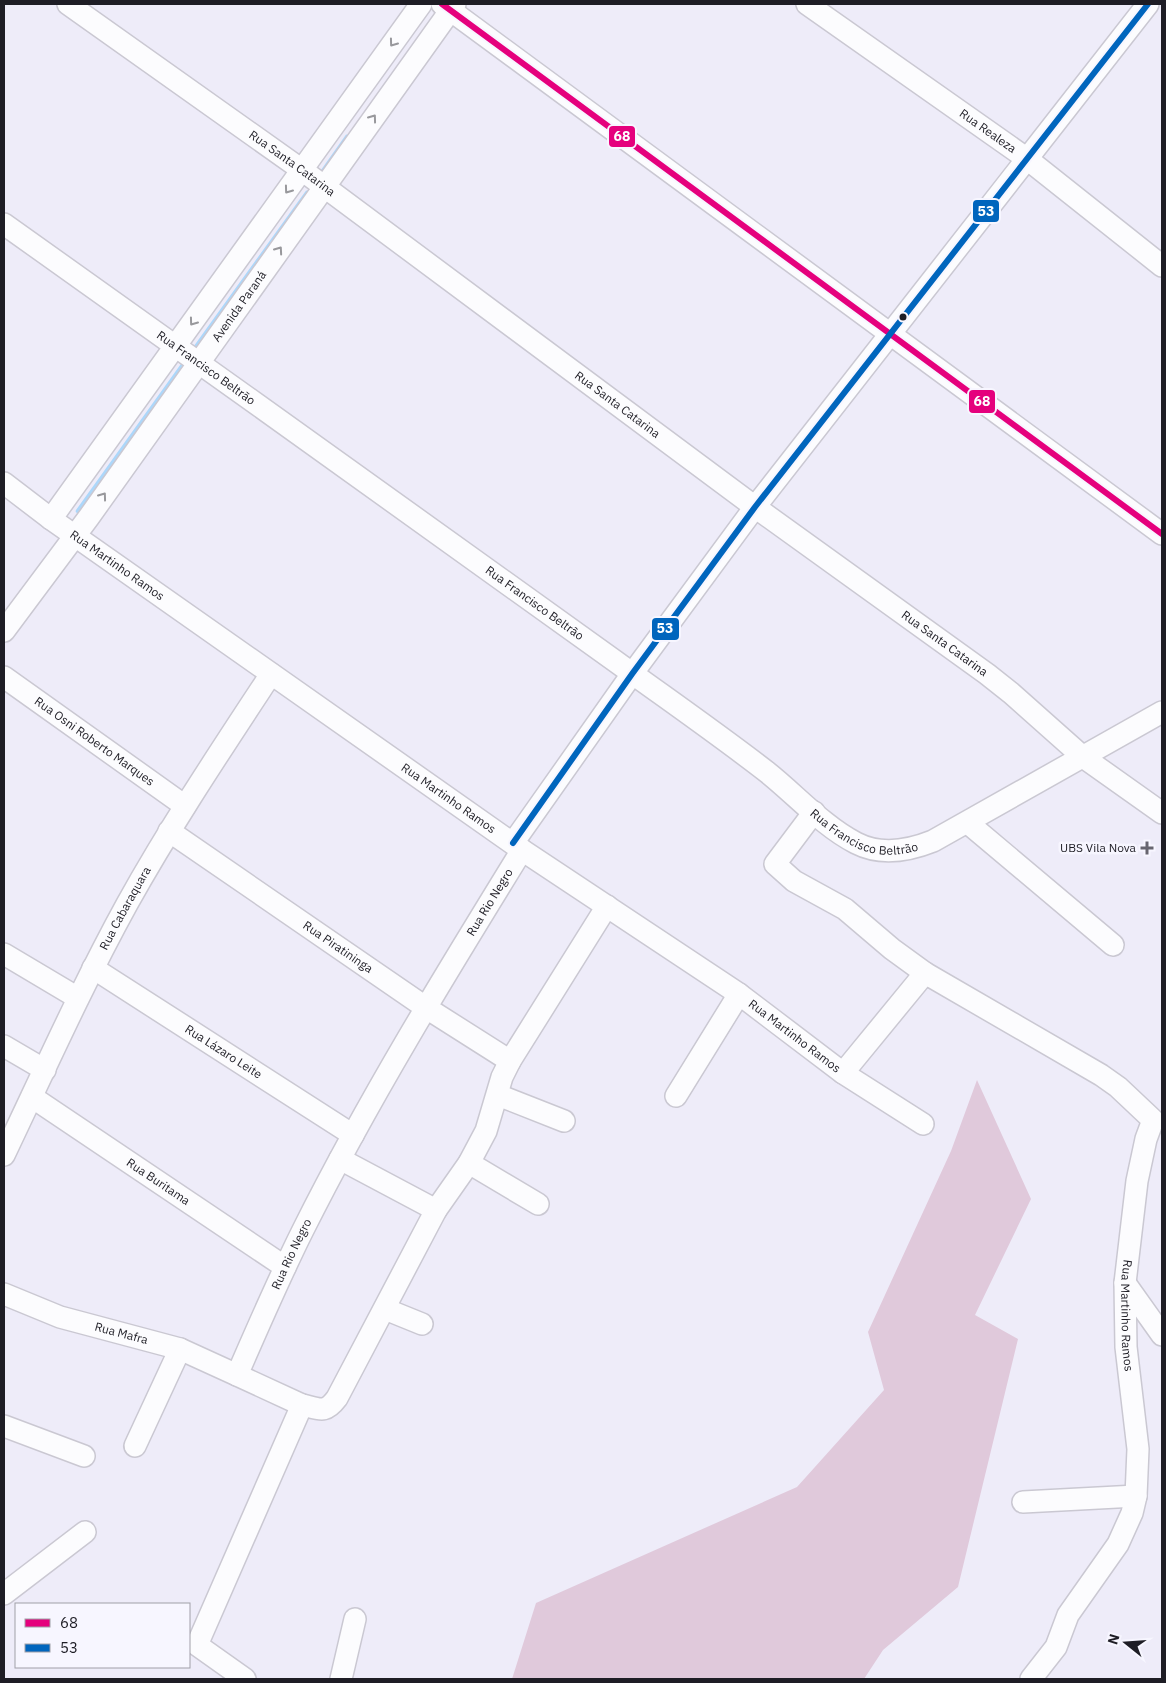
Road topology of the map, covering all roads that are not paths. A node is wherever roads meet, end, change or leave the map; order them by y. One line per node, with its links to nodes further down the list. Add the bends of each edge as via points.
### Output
1 (68, 4): 8 (street, Rua Santa Catarina)
2 (421, 4): 8 (street, Avenida Paraná, one-way to 8)
3 (809, 4): 7 (street, Rua Realeza)
4 (1149, 4): 6 (street); 7 (street, Rua Rio Negro)
5 (448, 6): 9 (street, Avenida Paraná, one-way to 5); 12 (street)
6 (1162, 13)
7 (1026, 158): 11 (street, Rua Realeza); 12 (street, Rua Rio Negro)
8 (302, 170): 9 (street, Rua Santa Catarina); 13 (street, Avenida Paraná, one-way to 13)
9 (324, 186): 13 (street, Avenida Paraná, one-way to 9); 15 (street, Rua Santa Catarina)
10 (4, 224): 13 (street, Rua Francisco Beltrão)
11 (1162, 266)
12 (891, 332): 15 (street, Rua Rio Negro); 17 (street)
13 (186, 353): 16 (street, Avenida Paraná); 18 (street, Avenida Paraná, one-way to 13); 21 (street, Rua Francisco Beltrão)
14 (4, 483): 16 (street, Rua Martinho Ramos)
15 (755, 507): 21 (street, Rua Rio Negro); 24 (street, Rua Santa Catarina, via 1005,688)
16 (52, 520): 18 (street, Rua Martinho Ramos)
17 (1162, 534)
18 (74, 535): 19 (street, Avenida Paraná); 20 (street, Rua Martinho Ramos)
19 (4, 631)
20 (271, 674): 25 (street, Rua Cabaraquara); 30 (street, Rua Martinho Ramos)
21 (632, 674): 26 (street, Rua Francisco Beltrão, via 760,767); 30 (street, Rua Rio Negro)
22 (4, 677): 25 (street, Rua Osni Roberto Marques)
23 (1162, 712): 24 (street, Rua Francisco Beltrão)
24 (1083, 757): 27 (street, Rua Santa Catarina); 28 (street, Rua Francisco Beltrão)
25 (185, 806): 29 (street, Rua Cabaraquara)
26 (814, 812): 28 (street, Rua Francisco Beltrão, via 859,845 887,851 916,848); 35 (street, via 775,864 794,881 844,909)
27 (1162, 813)
28 (968, 823): 32 (street)
29 (169, 831): 34 (street, Rua Cabaraquara); 38 (street, Rua Piratininga)
30 (517, 847): 31 (street, Rua Martinho Ramos); 38 (street, Rua Rio Negro)
31 (607, 906): 36 (street, Rua Martinho Ramos); 40 (street)
32 (1113, 945)
33 (4, 954): 37 (street)
34 (93, 968): 37 (street, Rua Cabaraquara); 49 (street, Rua Lázaro Leite)
35 (925, 973): 42 (street, Rua Martinho Ramos); 46 (street, Rua Martinho Ramos, via 1102,1075)
36 (739, 994): 42 (street, Rua Martinho Ramos); 44 (street)
37 (78, 998): 41 (street, Rua Cabaraquara)
38 (424, 1007): 40 (street, Rua Piratininga); 49 (street, Rua Rio Negro)
39 (4, 1046): 41 (street)
40 (510, 1061): 43 (street)
41 (45, 1070): 45 (street, Rua Cabaraquara)
42 (843, 1072): 48 (street)
43 (498, 1095): 47 (street); 52 (street, via 486,1131)
44 (676, 1096)
45 (32, 1097): 50 (street, Rua Cabaraquara); 55 (street, Rua Buritama)
46 (1158, 1116): 56 (street, Rua Martinho Ramos, via 1146,1139 1137,1181)
47 (564, 1121)
48 (923, 1124)
49 (354, 1135): 51 (street, Rua Rio Negro)
50 (4, 1155)
51 (340, 1159): 54 (street); 55 (street, Rua Rio Negro)
52 (469, 1163): 53 (street); 54 (street)
53 (538, 1204)
54 (436, 1210): 58 (street)
55 (285, 1267): 62 (street, Rua Rio Negro)
56 (1125, 1283): 60 (street); 67 (street, Rua Martinho Ramos, via 1126,1348 1138,1456)
57 (4, 1294): 61 (street, Rua Mafra, via 60,1317)
58 (385, 1308): 59 (street); 63 (street, via 330,1408 322,1410)
59 (422, 1324)
60 (1162, 1335)
61 (180, 1349): 62 (street, Rua Mafra); 65 (street)
62 (237, 1375): 63 (street)
63 (302, 1405): 72 (street, via 198,1645)
64 (4, 1426): 66 (street)
65 (135, 1446)
66 (84, 1456)
67 (1136, 1496): 68 (street); 74 (street, Rua Martinho Ramos, via 1118,1544 1068,1616 1056,1647)
68 (1023, 1502)
69 (85, 1532): 70 (street)
70 (4, 1594)
71 (355, 1618): 73 (street)
72 (245, 1679)
73 (341, 1679)
74 (1031, 1679)

